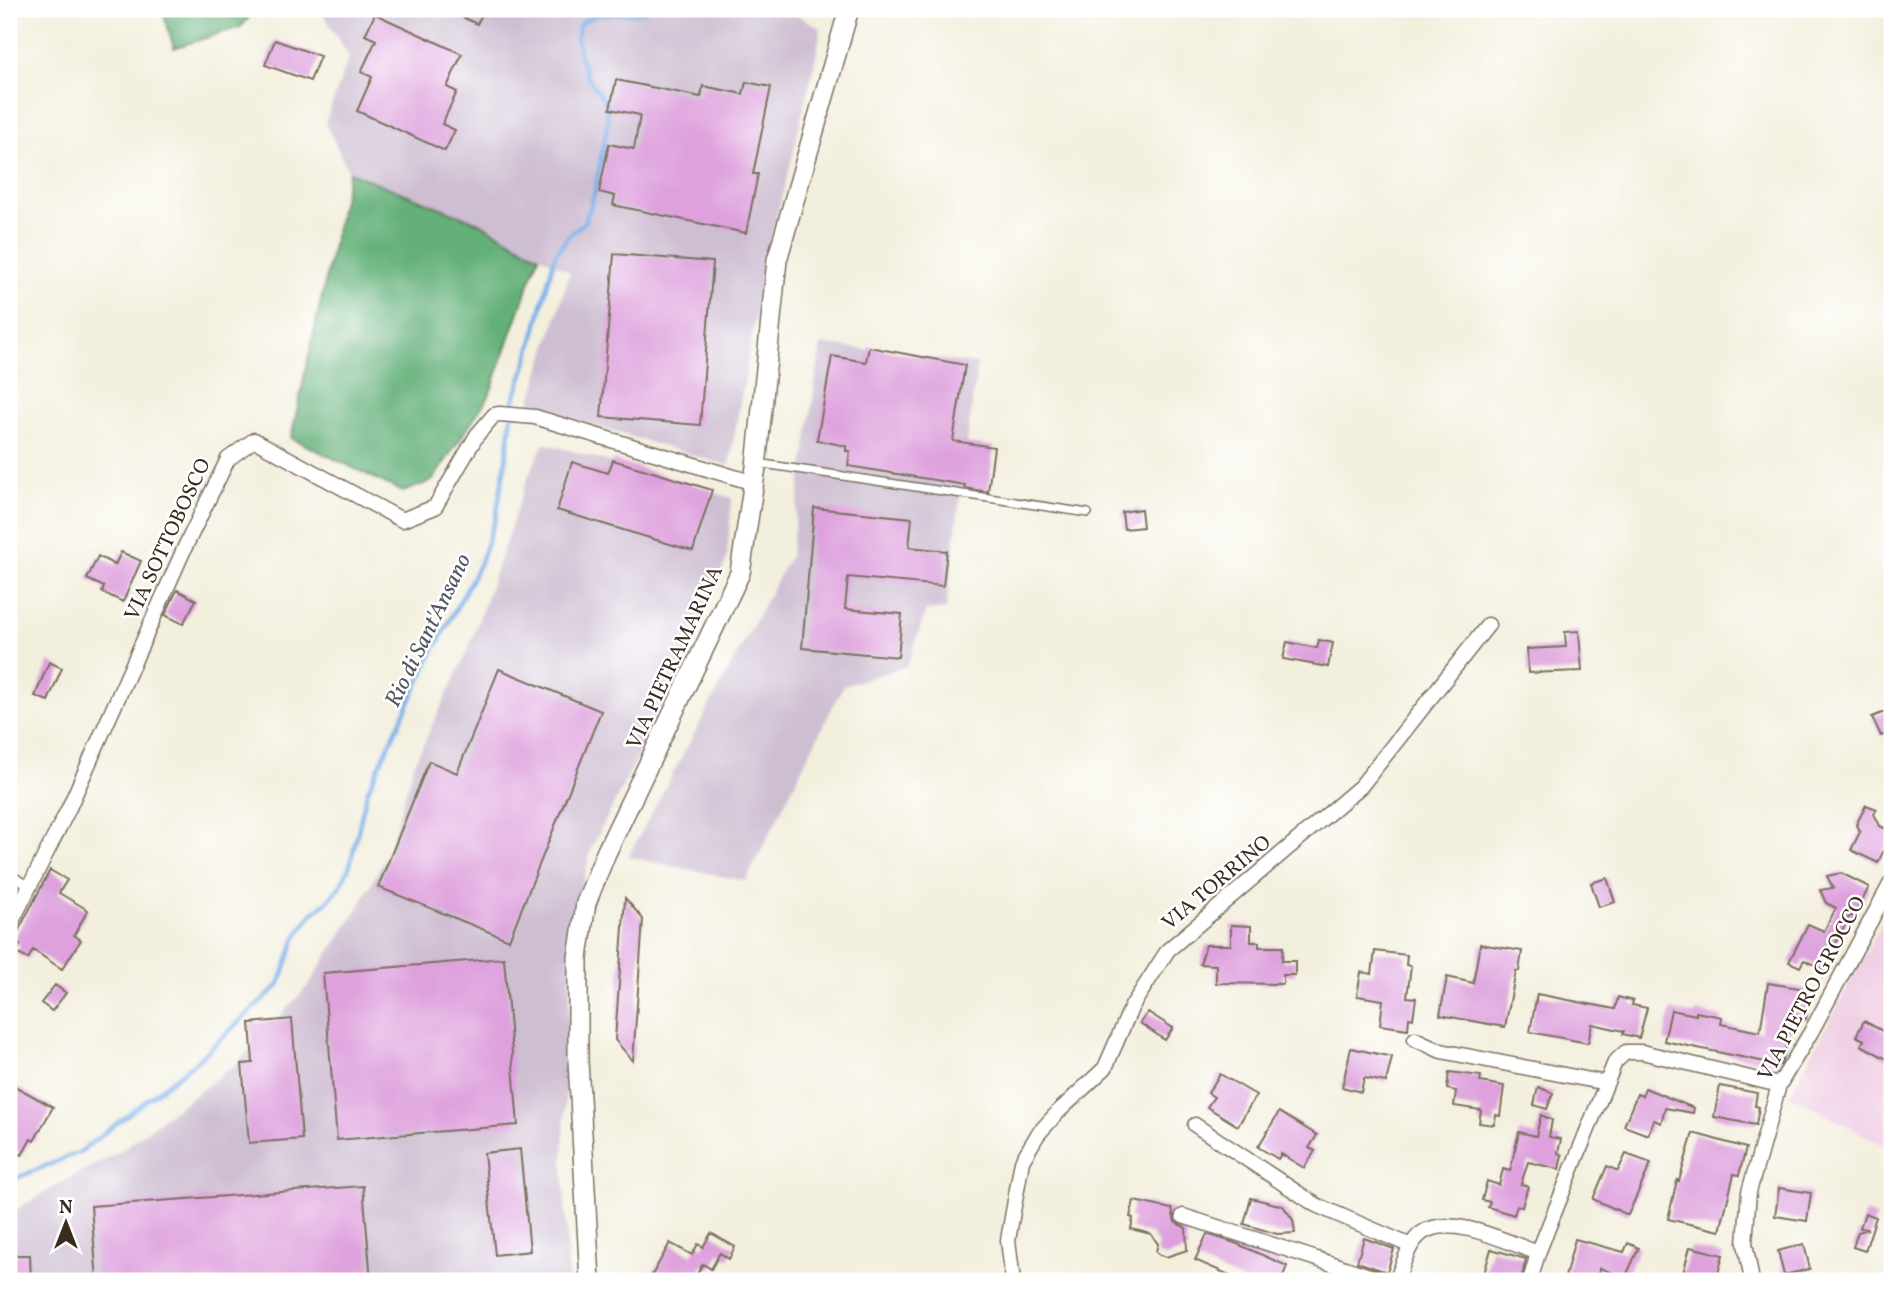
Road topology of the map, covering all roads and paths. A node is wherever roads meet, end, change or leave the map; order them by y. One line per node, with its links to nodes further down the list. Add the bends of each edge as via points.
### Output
1 (849, 9): 2 (main road, VIA PIETRAMARINA, via 776,260)
2 (757, 463): 3 (main road, VIA PIETRAMARINA); 4 (lane)
3 (754, 483): 8 (street, VIA SOTTOBOSCO, via 525,415 500,414 477,435 435,507 402,520 254,440 228,459); 17 (main road, VIA PIETRAMARINA, via 740,573 586,903 578,958 578,1060)
4 (1088, 513)
5 (1488, 625): 18 (street, VIA TORRINO, via 1360,786 1168,950 1132,1006 1105,1068 1038,1134 1021,1161 1008,1240)
6 (9, 873): 8 (lane)
7 (1892, 881): 12 (street, VIA PIETRO GROCCO)
8 (29, 886): 9 (street, VIA SOTTOBOSCO)
9 (9, 927)
10 (1415, 1039): 11 (street, via 1441,1051)
11 (1606, 1083): 12 (street, via 1615,1062 1626,1052 1643,1052); 16 (street)
12 (1779, 1085): 22 (street, VIA PIETRO GROCCO, via 1749,1192 1745,1243)
13 (1195, 1125): 15 (street, via 1316,1205)
14 (1183, 1216): 19 (street)
15 (1411, 1246): 16 (street, via 1422,1233 1441,1226 1472,1229); 20 (street)
16 (1538, 1253): 21 (street)
17 (590, 1281)
18 (1013, 1281)
19 (1385, 1281)
20 (1396, 1281)
21 (1530, 1281)
22 (1752, 1281)

